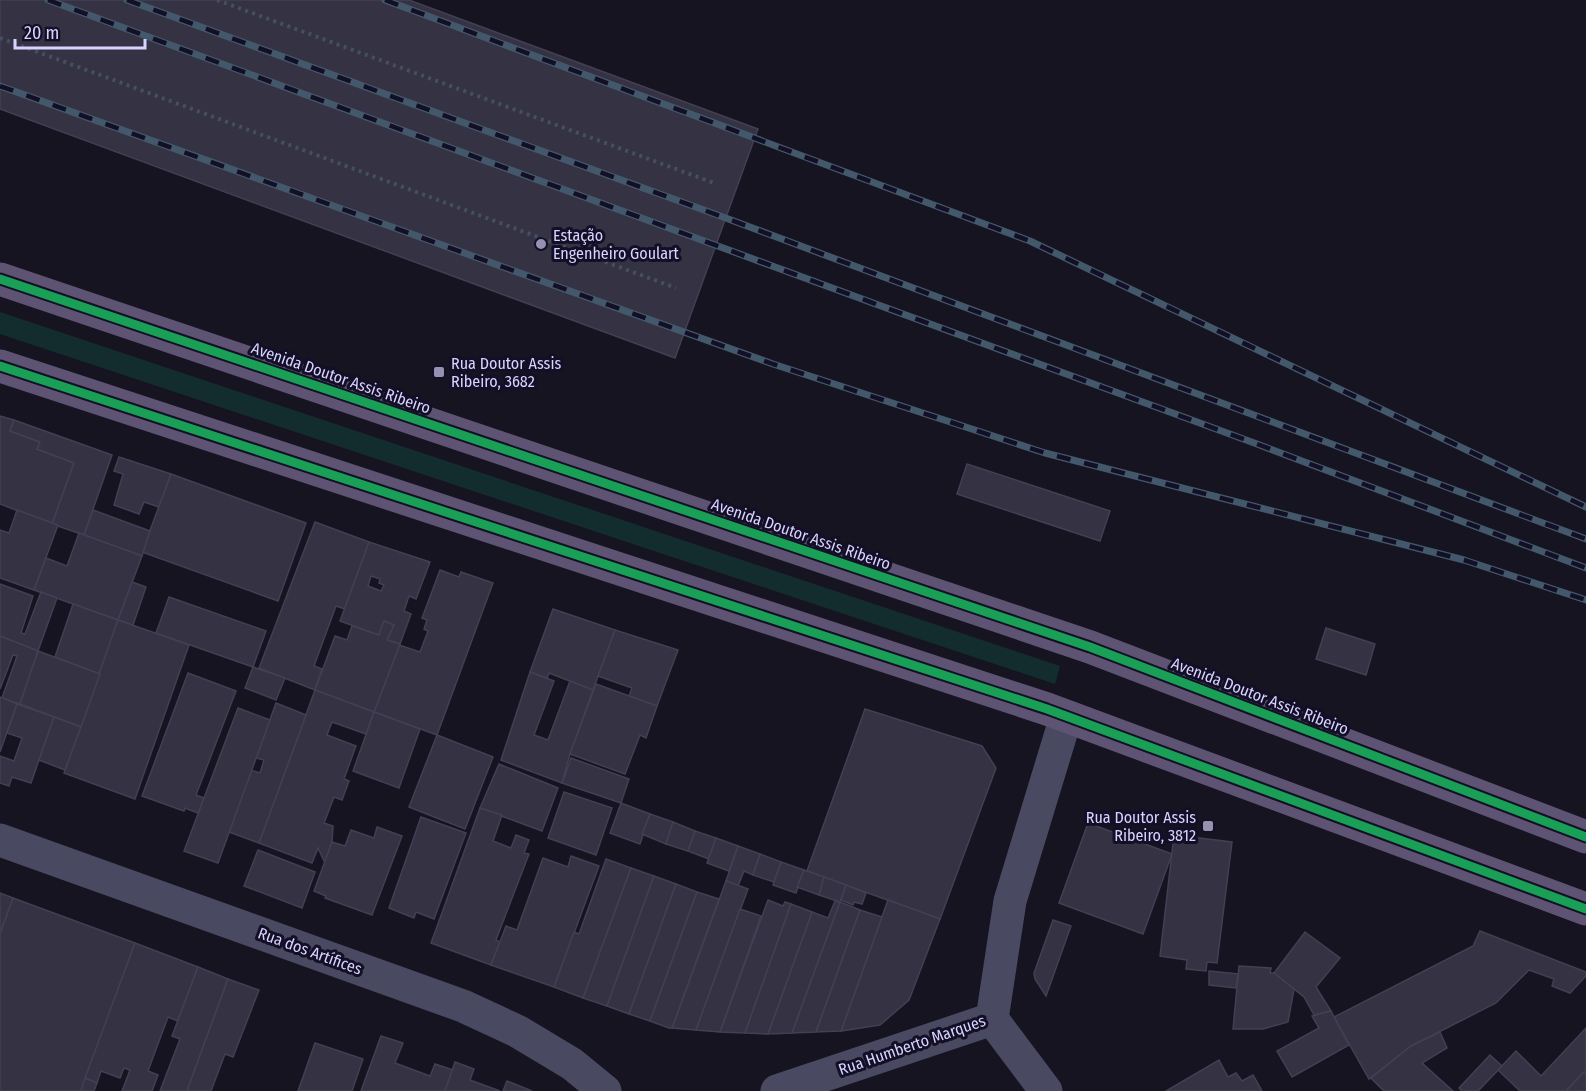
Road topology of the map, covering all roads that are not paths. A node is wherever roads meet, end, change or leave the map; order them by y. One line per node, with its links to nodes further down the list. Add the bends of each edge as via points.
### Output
1 (0, 279): 4 (main road, Avenida Doutor Assis Ribeiro, via 1090,647)
2 (0, 366): 3 (main road)
3 (1066, 717): 6 (main road); 7 (street, Rua Humberto Marques, via 1011,902)
4 (1586, 837)
5 (0, 840): 8 (street, Rua dos Artífices, via 463,1006 517,1031 572,1064)
6 (1586, 909)
7 (992, 1019): 9 (street, Rua Humberto Marques); 10 (street)
8 (605, 1091)
9 (777, 1091)
10 (1046, 1091)

